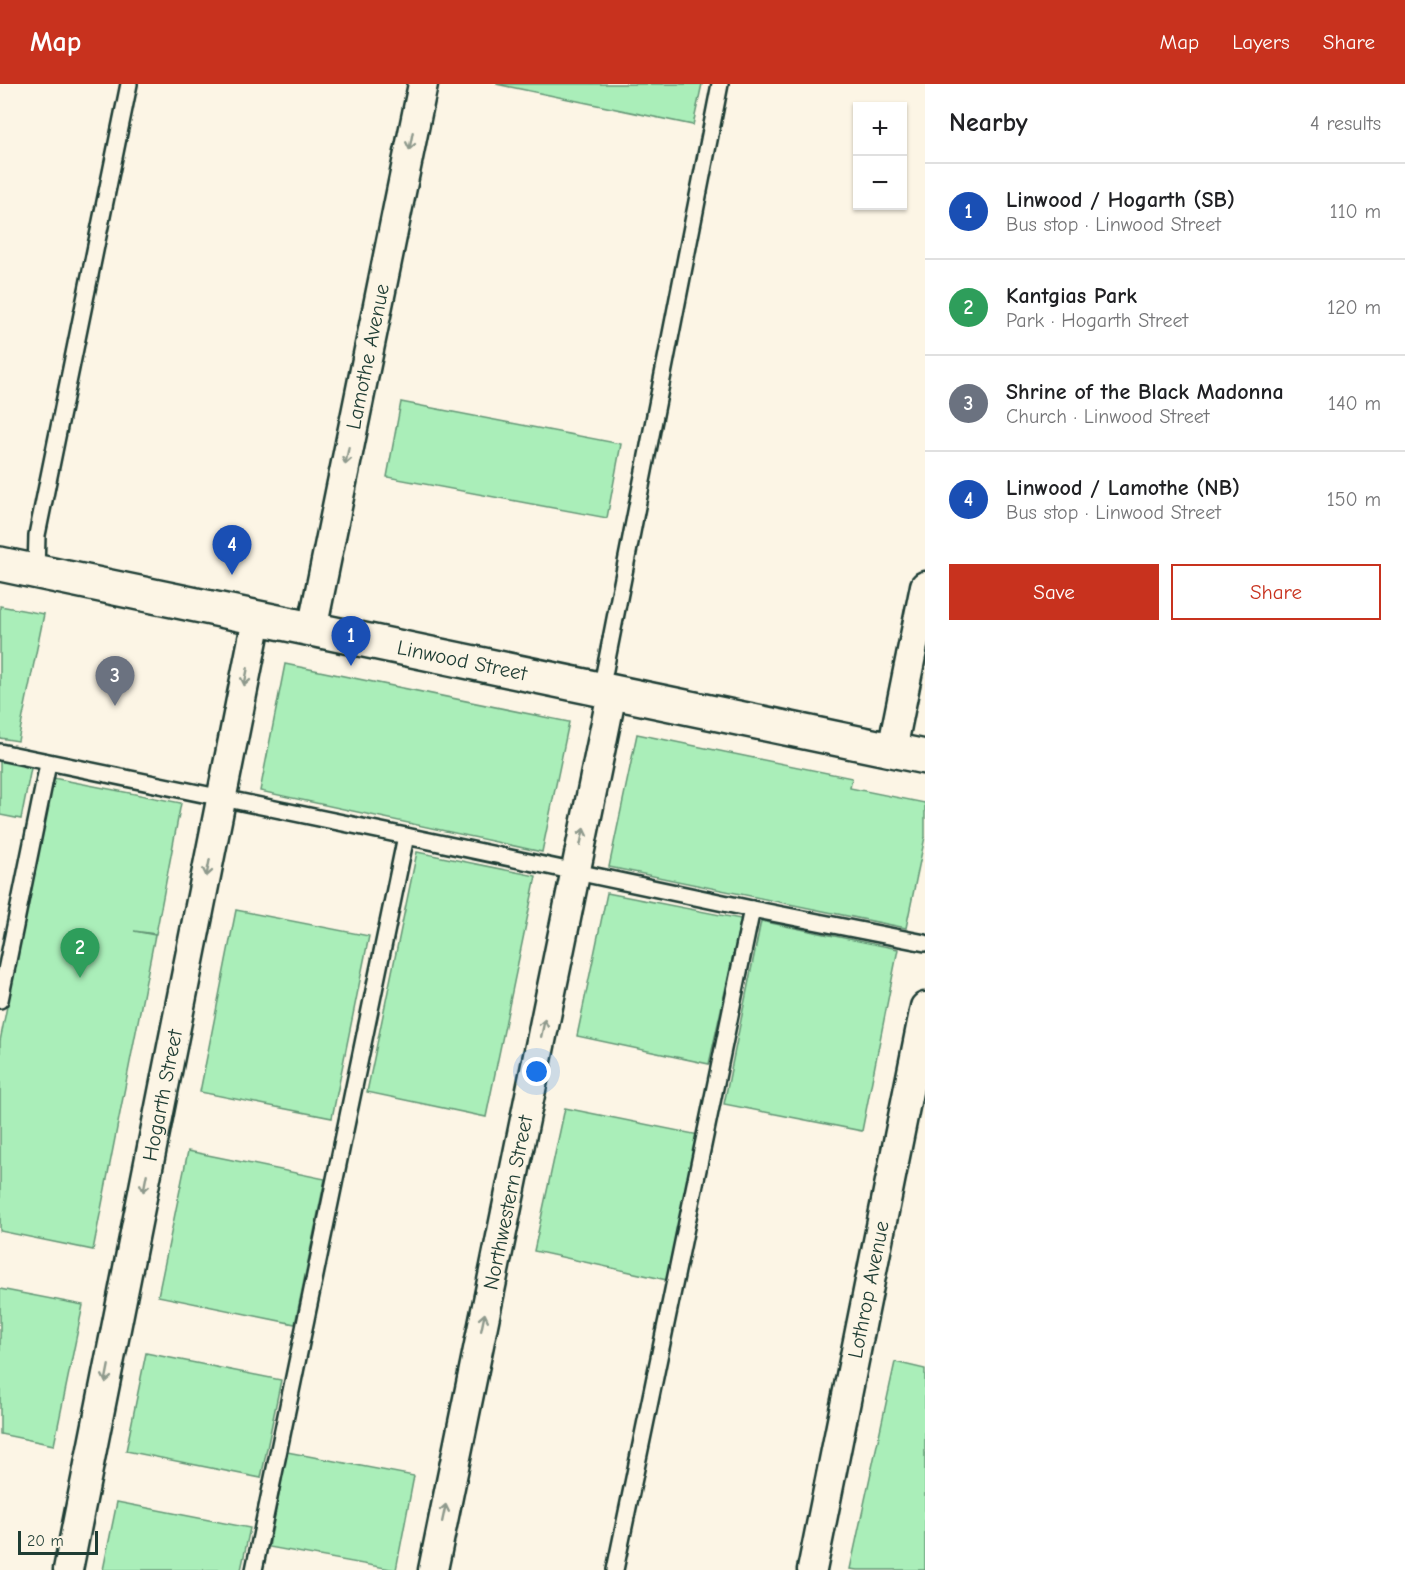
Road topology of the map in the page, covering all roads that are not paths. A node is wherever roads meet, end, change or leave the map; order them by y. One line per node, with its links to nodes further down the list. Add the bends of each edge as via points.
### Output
1 (129, 84): 5 (lane, via 37,535)
2 (423, 84): 8 (street, Lamothe Avenue, one-way to 8)
3 (720, 84): 9 (lane)
4 (0, 564): 5 (street, Linwood Street)
5 (36, 571): 7 (street, Linwood Street)
6 (925, 586): 10 (street)
7 (257, 619): 8 (street, Linwood Street); 14 (street, Hogarth Street, one-way to 14)
8 (312, 630): 9 (street, Linwood Street)
9 (606, 692): 10 (street, Linwood Street); 16 (street, Northwestern Street, one-way to 9)
10 (891, 750): 12 (street, Linwood Street)
11 (0, 752): 13 (lane)
12 (925, 757)
13 (48, 764): 14 (lane); 19 (lane)
14 (221, 799): 15 (lane); 21 (street, Hogarth Street, one-way to 21)
15 (406, 836): 16 (lane); 22 (lane)
16 (575, 871): 17 (lane); 23 (street, Northwestern Street, one-way to 16)
17 (752, 909): 18 (lane); 24 (lane)
18 (925, 943)
19 (0, 1000)
20 (925, 1007): 25 (street, Lothrop Avenue)
21 (68, 1570)
22 (254, 1570)
23 (433, 1570)
24 (615, 1570)
25 (812, 1570)

